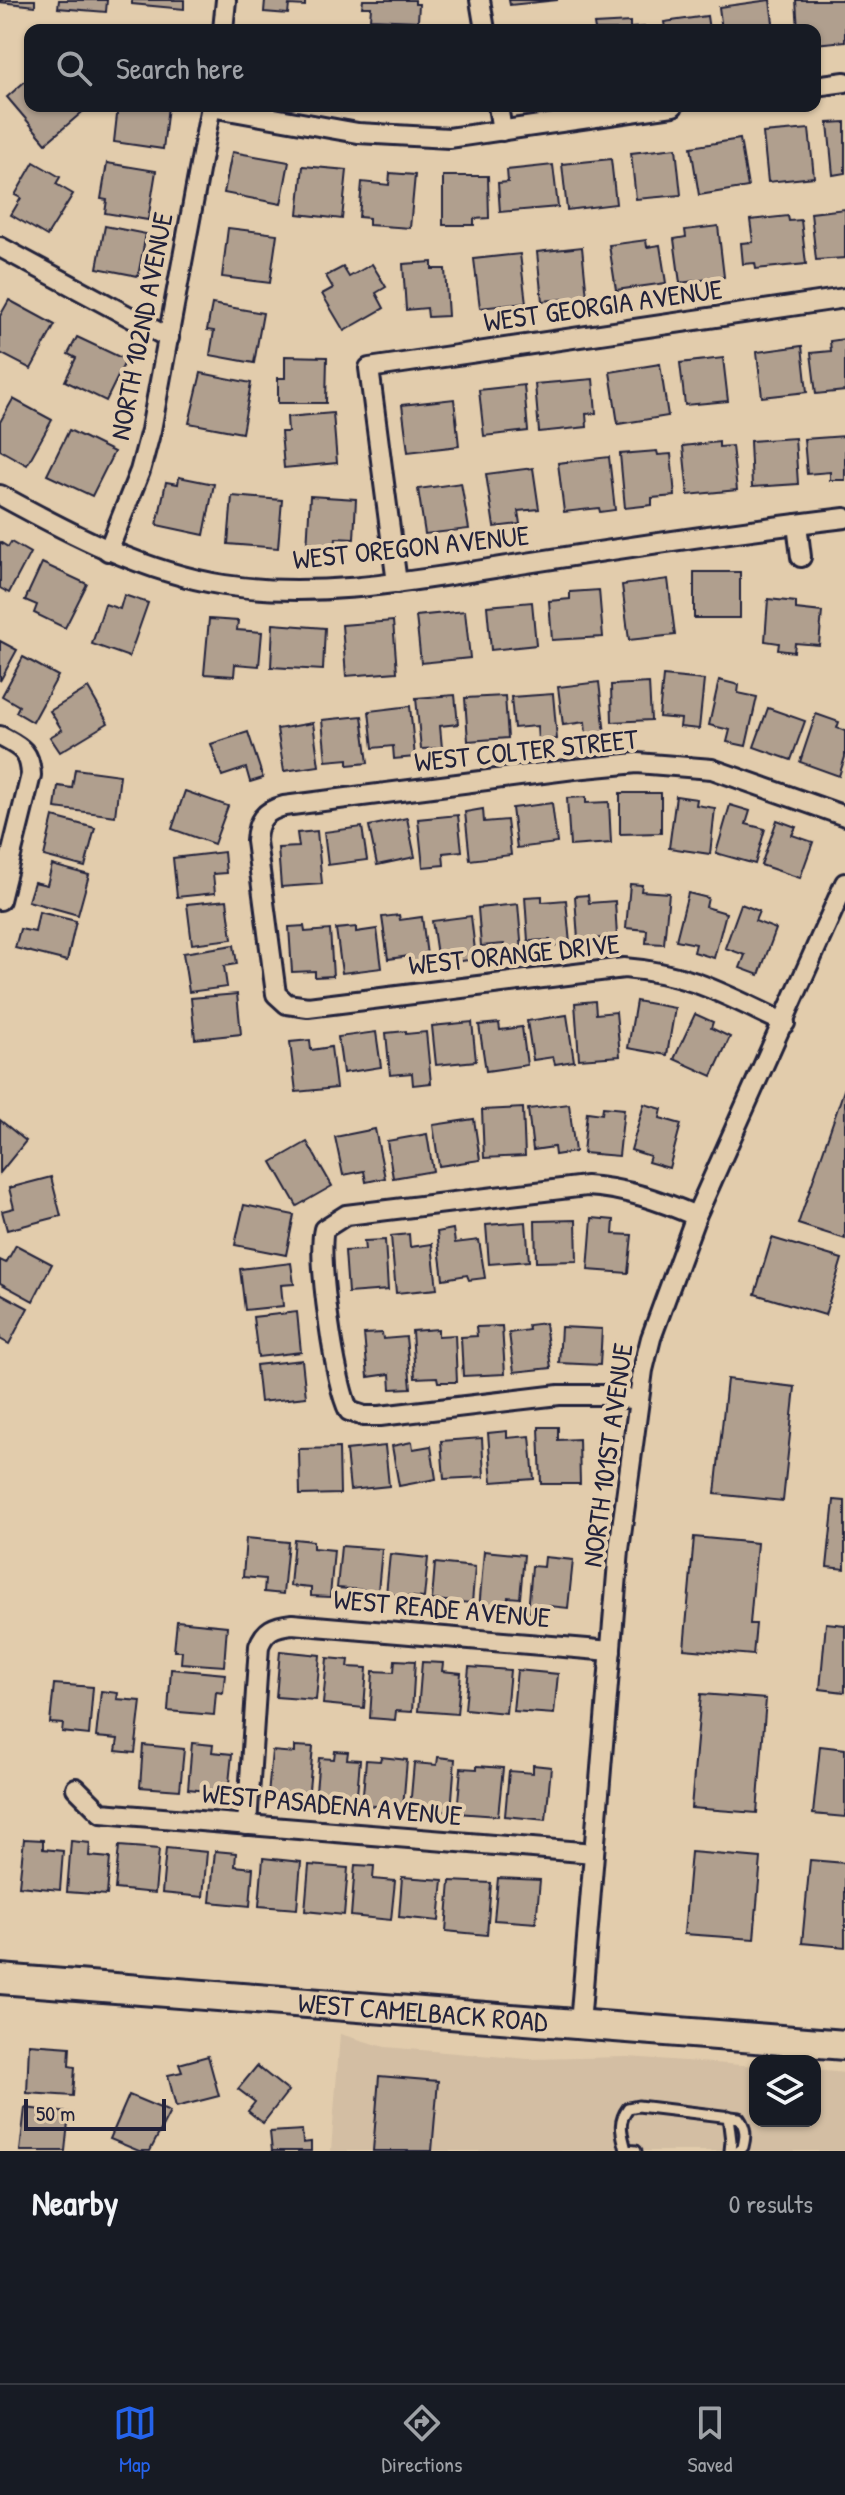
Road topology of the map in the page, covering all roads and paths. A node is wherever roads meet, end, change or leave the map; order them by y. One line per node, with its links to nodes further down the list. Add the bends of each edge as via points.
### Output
1 (226, 0): 3 (street)
2 (480, 0): 4 (street)
3 (224, 24)
4 (484, 24)
5 (845, 82): 6 (street)
6 (821, 85)
7 (210, 112): 14 (street, NORTH 102ND AVENUE)
8 (237, 112): 11 (street, via 401,137)
9 (499, 112): 11 (street)
10 (632, 112): 11 (street)
11 (502, 131)
12 (0, 247): 14 (street)
13 (845, 298): 20 (street, WEST GEORGIA AVENUE, via 369,368)
14 (169, 338): 18 (street, NORTH 102ND AVENUE, via 140,471)
15 (0, 495): 18 (street, WEST OREGON AVENUE)
16 (845, 518): 17 (street, WEST OREGON AVENUE)
17 (797, 524): 19 (street); 20 (street, WEST OREGON AVENUE)
18 (108, 551): 20 (street, WEST OREGON AVENUE, via 224,585 308,591)
19 (801, 557)
20 (397, 583)
21 (0, 736): 24 (street, via 25,751 31,775)
22 (845, 816): 25 (street, WEST COLTER STREET, via 712,769 637,763 271,809 259,820 256,841 276,994)
23 (845, 883): 26 (street, NORTH 101ST AVENUE)
24 (0, 900)
25 (287, 1004): 26 (street, WEST ORANGE DRIVE, via 308,1007 624,968 689,979)
26 (785, 1023): 27 (street, NORTH 101ST AVENUE)
27 (696, 1216): 28 (street, NORTH 101ST AVENUE, via 651,1338); 28 (street, via 625,1191 586,1186 346,1215 324,1229 321,1253 339,1385 349,1411 380,1416 571,1394)
28 (637, 1400): 29 (street, NORTH 101ST AVENUE)
29 (611, 1651): 31 (street, WEST READE AVENUE, via 292,1624 270,1629 259,1646); 32 (street, NORTH 101ST AVENUE)
30 (76, 1788): 31 (street, WEST PASADENA AVENUE, via 101,1813)
31 (247, 1825): 32 (street, WEST PASADENA AVENUE)
32 (594, 1853): 34 (street, NORTH 101ST AVENUE)
33 (0, 1979): 34 (main road, WEST CAMELBACK ROAD)
34 (580, 2024): 35 (main road, WEST CAMELBACK ROAD)
35 (845, 2045)
36 (728, 2116): 37 (lane, via 628,2108 620,2125 626,2150); 38 (lane); 39 (lane, via 739,2118 744,2126)
37 (636, 2151)
38 (730, 2151)
39 (738, 2151)

